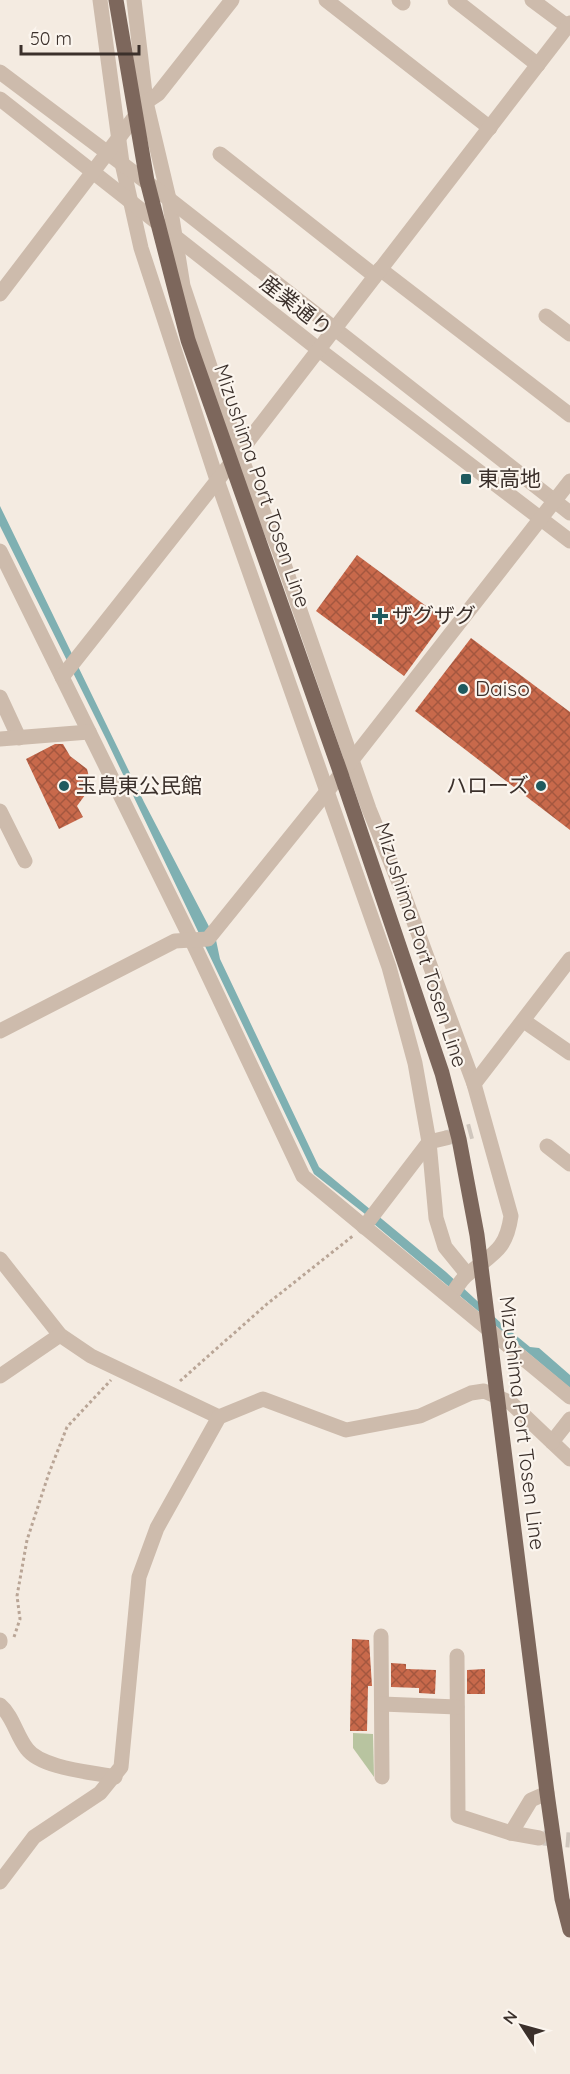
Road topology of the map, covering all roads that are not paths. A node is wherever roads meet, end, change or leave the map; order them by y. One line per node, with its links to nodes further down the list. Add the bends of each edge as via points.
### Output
1 (100, 0): 14 (street)
2 (116, 0): 43 (main road, Mizushima Port Tosen Line, via 147,182 188,340)
3 (134, 0): 12 (street)
4 (232, 0): 12 (street, via 158,94)
5 (326, 0): 13 (street)
6 (455, 0): 9 (street)
7 (532, 0): 8 (street)
8 (569, 25): 9 (street)
9 (538, 65): 13 (street)
10 (0, 72): 15 (street, 産業通り)
11 (0, 99): 18 (street, 産業通り)
12 (146, 102): 14 (street); 20 (street)
13 (490, 128): 22 (street)
14 (118, 138): 15 (street); 17 (street)
15 (106, 153): 17 (street, 産業通り); 18 (street)
16 (220, 154): 22 (street)
17 (122, 164): 19 (street); 20 (street, 産業通り)
18 (92, 171): 19 (street, 産業通り); 23 (street)
19 (130, 199): 21 (street, 産業通り); 30 (street, via 141,248)
20 (169, 199): 21 (street); 25 (street, 産業通り)
21 (173, 237): 27 (street, 産業通り); 29 (street, via 183,286)
22 (378, 273): 25 (street); 28 (street)
23 (0, 294)
24 (546, 315): 26 (street)
25 (333, 330): 27 (street); 32 (street, 産業通り)
26 (570, 334)
27 (318, 349): 29 (street); 34 (street, 産業通り)
28 (570, 415)
29 (239, 453): 30 (street); 42 (street, via 279,549)
30 (217, 480): 37 (street); 44 (street)
31 (570, 481): 32 (street)
32 (555, 501): 33 (street, 産業通り); 34 (street)
33 (570, 513)
34 (541, 518): 35 (street, 産業通り); 42 (street)
35 (570, 541)
36 (0, 551): 37 (street)
37 (62, 677): 39 (street)
38 (0, 697): 40 (street)
39 (89, 732): 40 (street); 47 (street)
40 (19, 738): 41 (street)
41 (0, 739)
42 (353, 759): 43 (street); 52 (street)
43 (341, 774): 44 (street); 77 (main road, Mizushima Port Tosen Line, via 442,1073 459,1139 477,1235)
44 (327, 792): 47 (street, via 208,939); 56 (street, via 389,967 415,1063)
45 (0, 811): 46 (street)
46 (25, 861)
47 (192, 941): 50 (street, via 175,941); 59 (street, via 303,1176)
48 (570, 959): 49 (street)
49 (524, 1021): 51 (street); 52 (street)
50 (0, 1031)
51 (570, 1053)
52 (474, 1084): 53 (street)
53 (488, 1127): 54 (street); 61 (street, via 511,1216 508,1235 489,1260)
54 (472, 1131)
55 (446, 1138): 56 (street)
56 (429, 1142): 59 (street); 61 (street, via 436,1218 445,1247)
57 (547, 1146): 58 (street)
58 (570, 1164)
59 (364, 1227): 62 (street)
60 (0, 1259): 63 (street)
61 (467, 1274): 62 (street)
62 (451, 1296): 65 (street)
63 (60, 1335): 64 (street); 66 (street, via 91,1356)
64 (0, 1376)
65 (570, 1397)
66 (219, 1417): 68 (street, via 263,1399 346,1430 420,1416 484,1391 512,1404); 75 (street, via 158,1528 139,1577 121,1767)
67 (570, 1419): 68 (street)
68 (552, 1442): 69 (street)
69 (570, 1459)
70 (381, 1636): 72 (street)
71 (457, 1656): 74 (street)
72 (382, 1704): 74 (street); 76 (street)
73 (0, 1705): 75 (street, via 27,1750 41,1761)
74 (457, 1707): 78 (street, via 458,1816)
75 (115, 1777): 80 (street, via 99,1793 34,1838)
76 (382, 1777)
77 (547, 1793): 78 (street, via 531,1800); 81 (main road, Mizushima Port Tosen Line)
78 (511, 1833): 79 (street)
79 (539, 1838)
80 (0, 1881)
81 (570, 1930)

